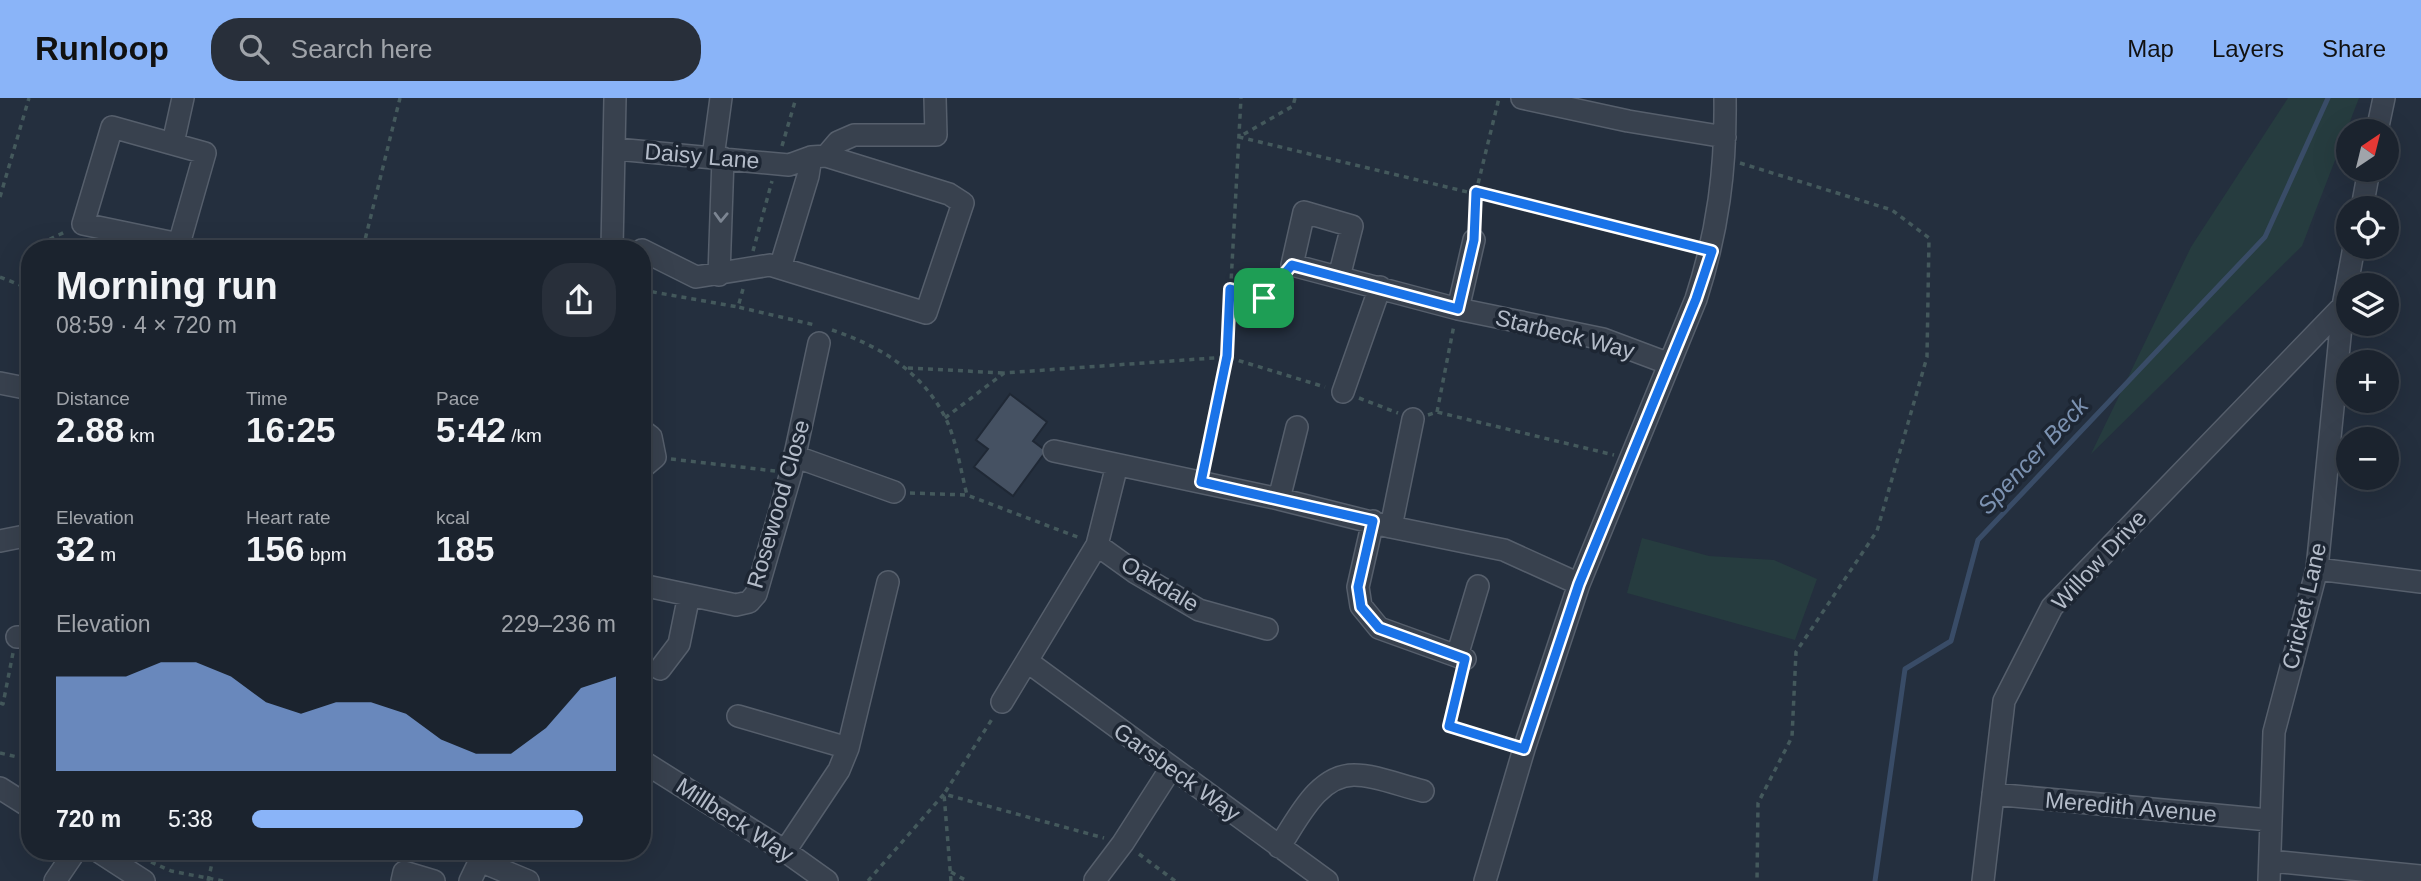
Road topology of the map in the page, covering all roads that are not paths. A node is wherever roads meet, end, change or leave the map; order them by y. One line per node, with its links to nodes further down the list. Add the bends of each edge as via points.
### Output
1 (183, 98): 9 (street)
2 (615, 98): 11 (street)
3 (721, 98): 13 (street)
4 (934, 98): 12 (street, via 936,135 854,135)
5 (1522, 98): 10 (street)
6 (1725, 98): 10 (street)
7 (2384, 98): 8 (street)
8 (2380, 119)
9 (173, 143): 14 (street, via 111,127 83,224); 15 (street, via 205,153)
10 (1725, 148): 27 (street, via 1712,251)
11 (616, 149): 13 (street, Daisy Lane); 16 (street)
12 (819, 157): 13 (street, Daisy Lane, via 789,165); 19 (street, via 808,176); 19 (street, via 949,194 963,203 926,313)
13 (718, 158): 20 (street, one-way to 20)
14 (160, 240)
15 (180, 240)
16 (612, 240)
17 (1474, 240): 23 (street)
18 (651, 254): 20 (street, via 696,277)
19 (780, 268): 20 (street, via 770,265)
20 (719, 275)
21 (1339, 277): 21 (street, Starbeck Way, via 1352,226 1304,212 1292,265); 22 (street, Starbeck Way)
22 (1380, 287): 23 (street, Starbeck Way); 30 (street)
23 (1458, 309): 27 (street, Starbeck Way, via 1603,339)
24 (2336, 313): 61 (street, Willow Drive, via 2052,607 2004,701)
25 (2340, 336): 44 (street, Cricket Lane)
26 (819, 343): 35 (street, Rosewood Close)
27 (1667, 363): 47 (street)
28 (0, 383): 29 (street)
29 (21, 387)
30 (1343, 392)
31 (1413, 419): 40 (street)
32 (1297, 427): 39 (street)
33 (651, 436): 36 (street, via 655,457)
34 (1054, 451): 37 (street)
35 (794, 456): 38 (street); 50 (street, Rosewood Close, via 756,594 749,602 736,605)
36 (651, 460)
37 (1117, 465): 39 (street); 43 (street)
38 (894, 492)
39 (1279, 499): 40 (street)
40 (1382, 524): 47 (street, via 1504,550); 48 (street, via 1358,587 1361,607 1379,628 1461,657)
41 (21, 537): 42 (street)
42 (0, 541)
43 (1097, 545): 51 (street, Oakdale, via 1199,610); 52 (street)
44 (2317, 569): 46 (street); 63 (street, Cricket Lane, via 2274,732)
45 (888, 582): 56 (street)
46 (2421, 582)
47 (1579, 584): 81 (street)
48 (1478, 586)
49 (651, 587): 50 (street, Rosewood Close)
50 (689, 595): 53 (street, via 679,645)
51 (1267, 629)
52 (1028, 662): 54 (street); 58 (street, Garsbeck Way)
53 (660, 669)
54 (1003, 702)
55 (738, 716): 56 (street)
56 (848, 748): 65 (street, via 839,770)
57 (651, 767): 65 (street, Millbeck Way)
58 (1171, 768): 64 (street, Garsbeck Way); 72 (street)
59 (0, 789): 62 (street)
60 (1423, 791): 64 (street, via 1355,775 1337,778 1318,791)
61 (1993, 794): 63 (street, Meredith Avenue); 82 (street, Willow Drive)
62 (21, 800)
63 (2269, 820): 70 (street, Cricket Lane)
64 (1279, 847): 80 (street, Garsbeck Way)
65 (785, 851): 79 (street, Millbeck Way)
66 (69, 860): 73 (street)
67 (111, 860): 74 (street)
68 (481, 860): 77 (street)
69 (490, 860): 78 (street)
70 (2270, 871): 71 (street)
71 (2421, 876)
72 (1095, 880)
73 (55, 881)
74 (144, 881)
75 (402, 881): 76 (street, via 404,873)
76 (434, 881)
77 (470, 881)
78 (527, 881)
79 (827, 881)
80 (1327, 881)
81 (1485, 881)
82 (1983, 881)

